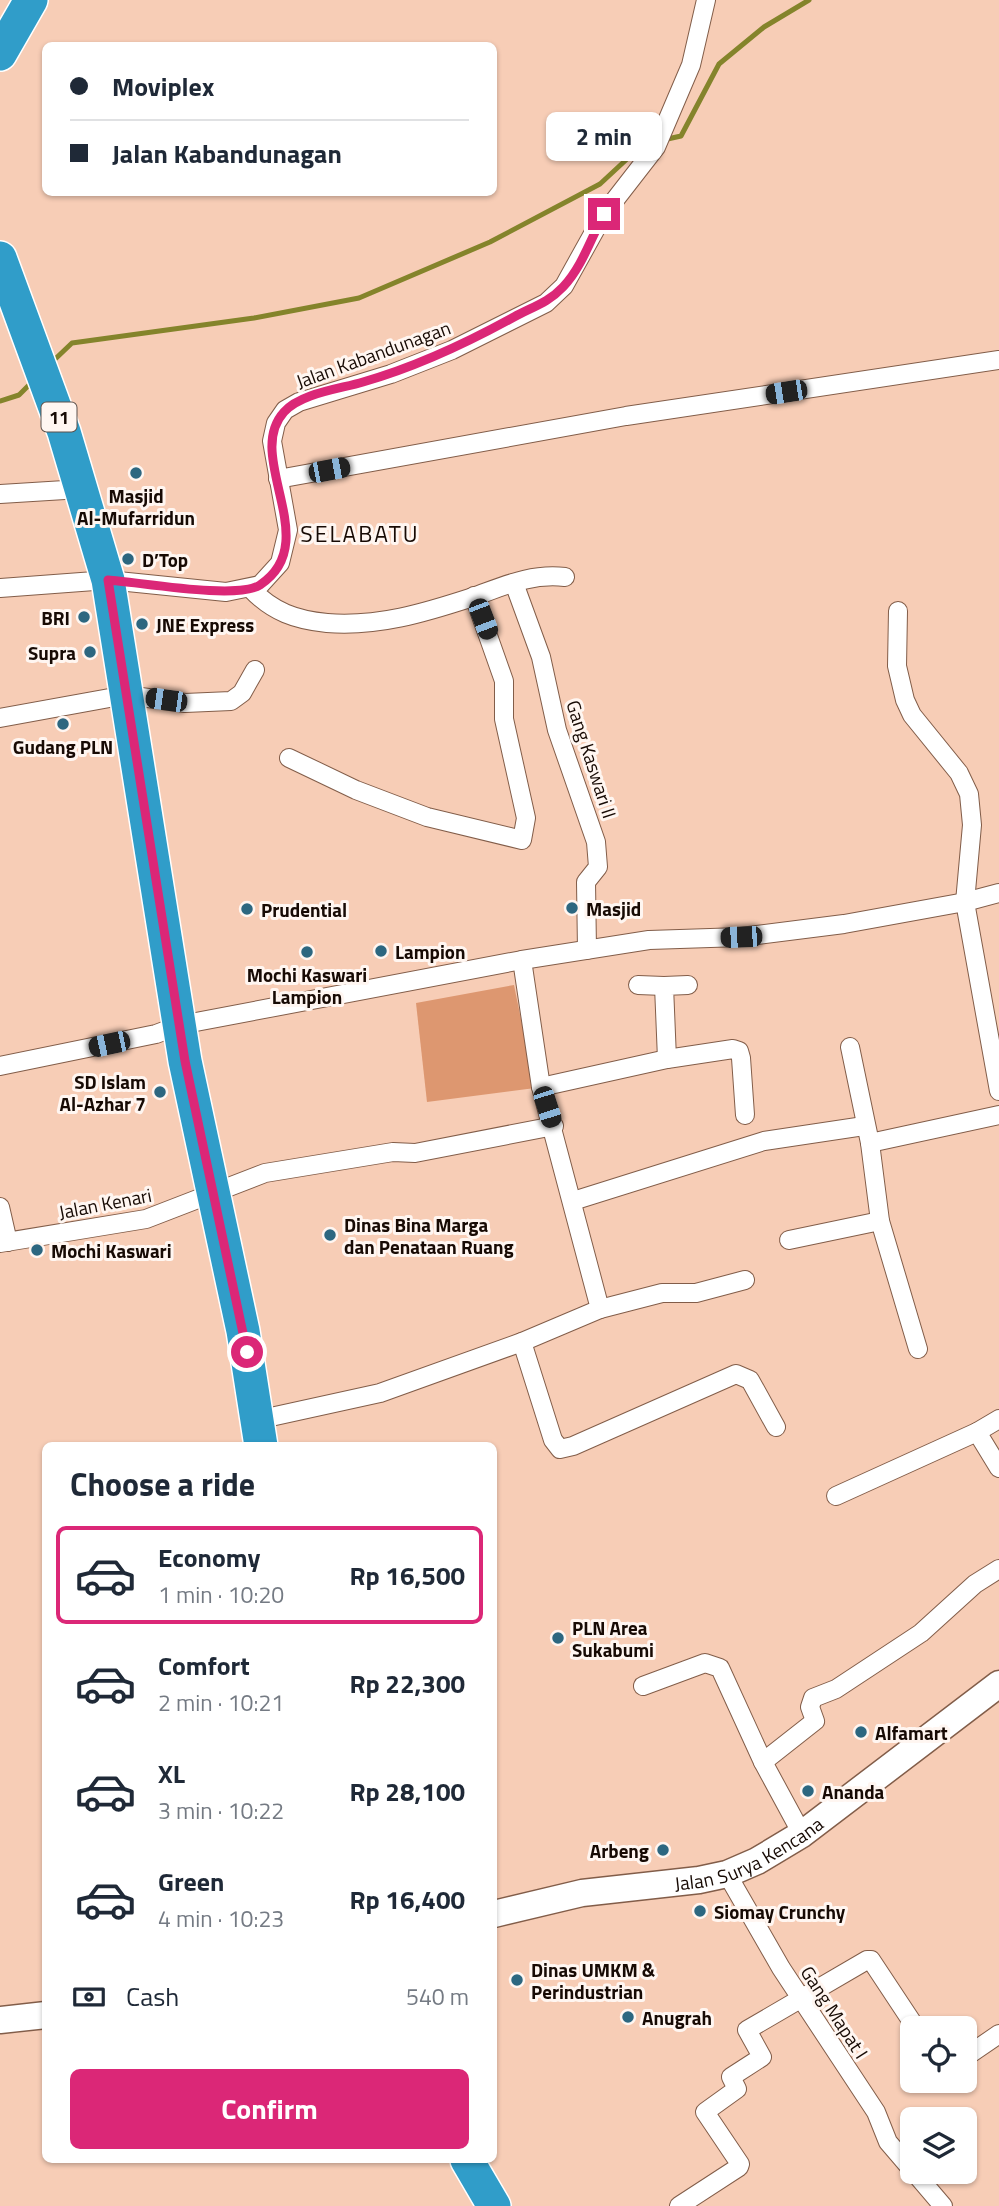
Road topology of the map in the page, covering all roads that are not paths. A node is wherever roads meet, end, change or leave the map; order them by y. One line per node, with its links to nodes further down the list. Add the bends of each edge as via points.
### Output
1 (31, 0): 3 (highway)
2 (706, 0): 6 (street, Jalan Kabandunagan, via 688,74 656,147 604,214 564,286 546,303 452,350 285,410 272,441)
3 (4, 39)
4 (0, 258): 7 (highway, 11)
5 (999, 360): 6 (street, via 626,416)
6 (278, 479): 13 (street, Jalan Kabandunagan, via 288,530 284,548 271,575)
7 (82, 489): 8 (street); 10 (highway, 11)
8 (0, 494)
9 (565, 577): 11 (street, via 539,575)
10 (108, 580): 12 (street); 13 (street, via 226,592); 17 (highway, 11)
11 (514, 583): 14 (street); 22 (street, Gang Kaswari II, via 596,842 598,867 586,882)
12 (0, 588)
13 (251, 589): 14 (street, via 293,619 351,626 403,619)
14 (474, 596): 19 (street, via 504,681 504,719 526,818 522,840 427,817)
15 (898, 611): 21 (street, via 897,666 905,700 959,773 969,794 972,825)
16 (255, 670): 17 (street, via 242,693 230,701 186,703)
17 (126, 695): 18 (street); 27 (highway, 11)
18 (0, 718)
19 (289, 758)
20 (999, 892): 21 (street)
21 (965, 902): 22 (street, via 754,936 649,940); 32 (street)
22 (587, 950): 23 (street)
23 (522, 960): 27 (street); 31 (street)
24 (638, 985): 25 (street)
25 (664, 985): 26 (street); 29 (street)
26 (688, 985)
27 (180, 1025): 30 (street); 38 (highway, 11)
28 (850, 1047): 36 (street)
29 (667, 1059): 31 (street); 33 (street, via 739,1051)
30 (0, 1066)
31 (541, 1087): 35 (street)
32 (999, 1091)
33 (745, 1115)
34 (999, 1115): 37 (street)
35 (554, 1126): 38 (street, Jalan Kenari, via 415,1153 393,1152 265,1173); 39 (street)
36 (864, 1126): 37 (street); 39 (street, via 751,1144)
37 (870, 1143): 41 (street)
38 (214, 1191): 43 (street, Jalan Kenari, via 146,1219); 51 (highway, 11)
39 (573, 1201): 45 (street)
40 (0, 1207): 43 (street)
41 (880, 1222): 42 (street); 47 (street)
42 (789, 1240)
43 (4, 1242)
44 (745, 1280): 45 (street, via 696,1293 662,1293)
45 (600, 1309): 46 (street)
46 (522, 1342): 49 (street, via 552,1440 560,1449 737,1374 750,1380); 51 (street)
47 (918, 1349)
48 (999, 1419): 50 (street)
49 (776, 1427)
50 (976, 1432): 52 (street); 53 (street)
51 (259, 1433)
52 (999, 1468)
53 (836, 1496)
54 (999, 1569): 57 (street, via 975,1584 921,1633 836,1689 813,1698 810,1707 815,1721)
55 (999, 1684): 58 (street, Jalan Surya Kencana)
56 (643, 1686): 57 (street, via 705,1663 720,1668)
57 (762, 1762): 58 (street)
58 (802, 1834): 59 (street, Jalan Surya Kencana)
59 (727, 1874): 60 (street, Jalan Surya Kencana, via 582,1893); 61 (street, Gang Mapat I, via 781,1968)
60 (497, 1913)
61 (804, 1998): 64 (street, via 871,1960); 68 (street, Gang Mapat I); 72 (street, via 747,2030 762,2057 731,2077 737,2090 705,2112 739,2167)
62 (42, 2002): 65 (street)
63 (42, 2016): 65 (street)
64 (908, 2016)
65 (10, 2020)
66 (999, 2034): 67 (street)
67 (977, 2049)
68 (900, 2156)
69 (469, 2163): 71 (highway)
70 (924, 2184): 73 (street, Gang Mapat I)
71 (494, 2206)
72 (679, 2206)
73 (943, 2206)

